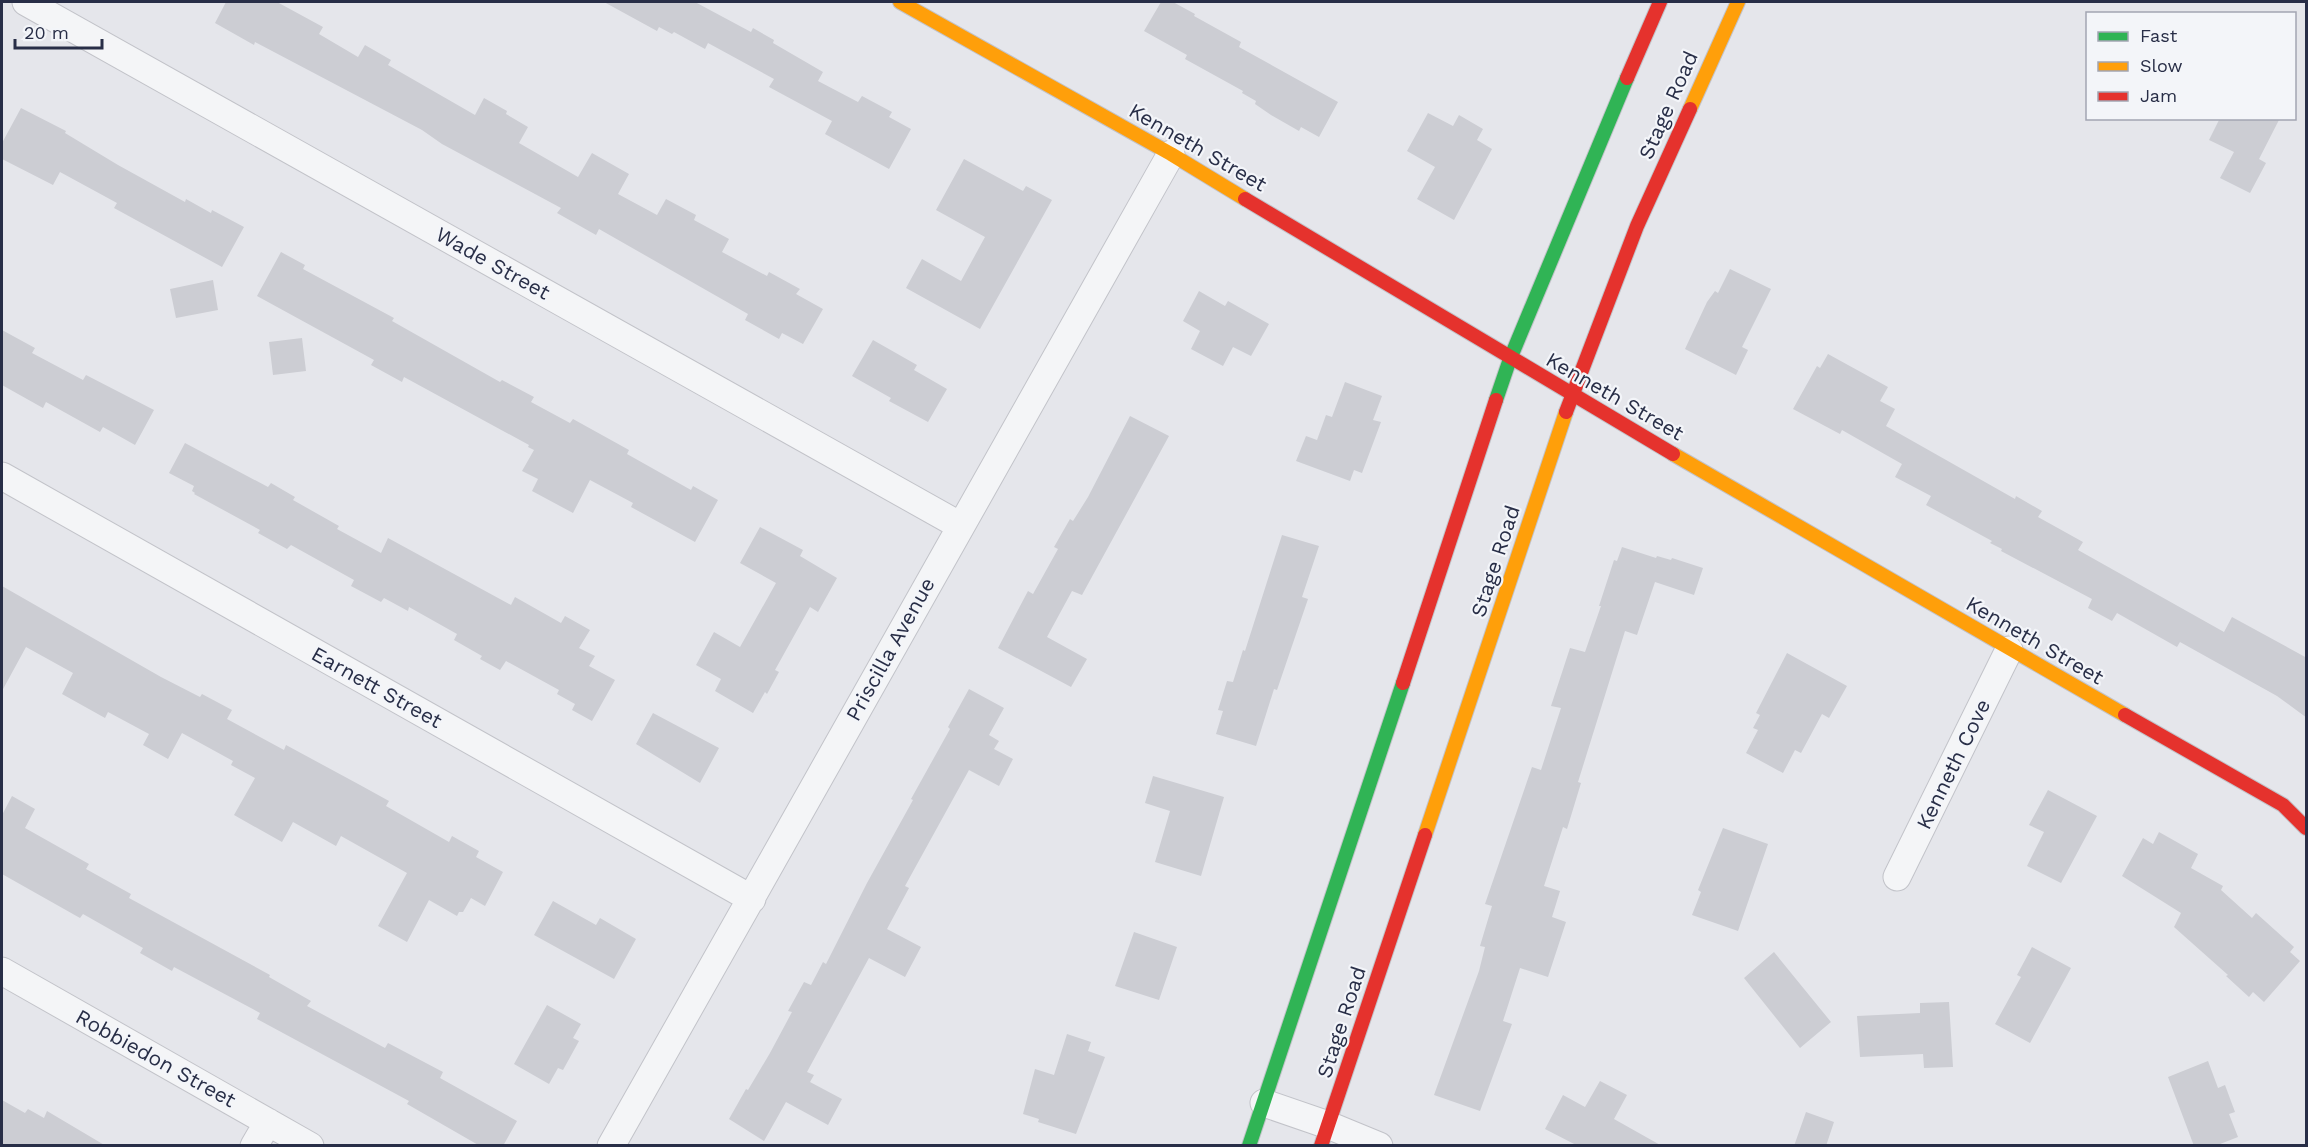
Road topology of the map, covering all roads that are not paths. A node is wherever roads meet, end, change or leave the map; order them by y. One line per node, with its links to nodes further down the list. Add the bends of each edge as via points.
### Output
1 (26, 2): 9 (street, Wade Street)
2 (900, 2): 5 (main road, Kenneth Street)
3 (1660, 2): 6 (main road)
4 (1738, 2): 7 (main road, Stage Road, via 1637,226)
5 (1171, 154): 6 (main road, Kenneth Street); 9 (street, Priscilla Avenue)
6 (1510, 359): 7 (main road, Kenneth Street); 15 (main road)
7 (1572, 396): 10 (main road, Kenneth Street); 17 (main road, Stage Road)
8 (2, 476): 13 (street, Earnett Street)
9 (959, 525): 13 (street, Priscilla Avenue)
10 (2009, 650): 11 (main road, Kenneth Street, via 2283,805); 12 (street, Kenneth Cove)
11 (2307, 828)
12 (1897, 877)
13 (752, 899): 20 (street, Priscilla Avenue)
14 (2, 971): 16 (street, Robbiedon Street)
15 (1264, 1103): 17 (street); 21 (main road)
16 (268, 1122): 18 (street); 19 (street, Robbiedon Street)
17 (1325, 1135): 22 (street)
18 (254, 1146)
19 (310, 1146)
20 (611, 1146)
21 (1249, 1146)
22 (1379, 1146)

